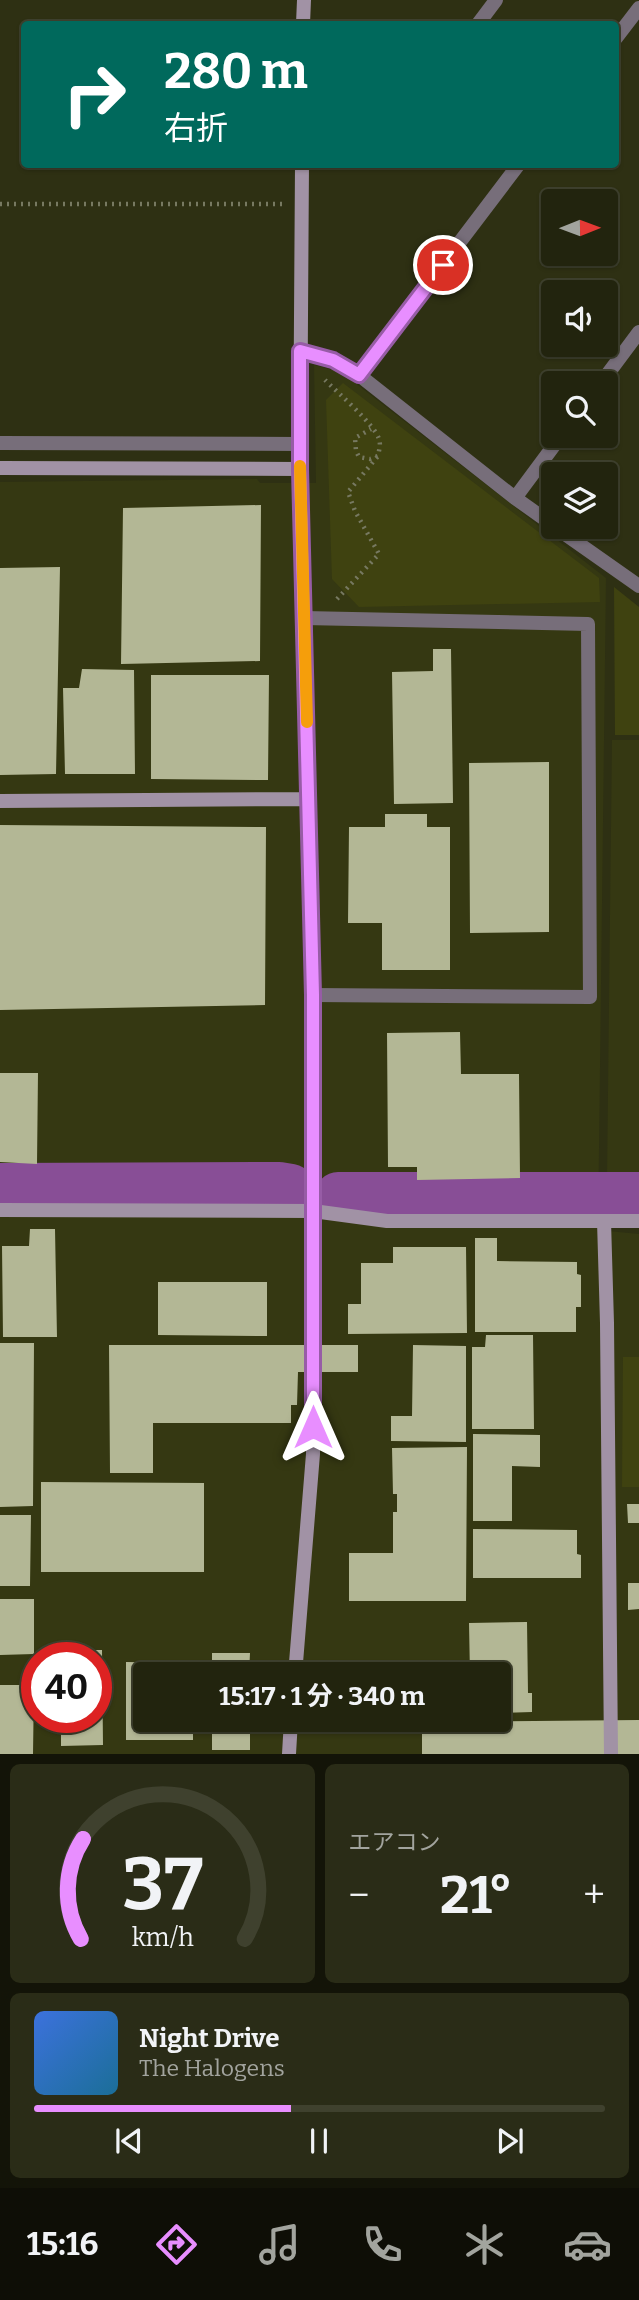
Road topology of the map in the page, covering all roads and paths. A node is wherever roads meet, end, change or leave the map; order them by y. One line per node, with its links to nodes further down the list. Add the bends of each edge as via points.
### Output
1 (304, 0): 5 (street)
2 (496, 0): 6 (street)
3 (634, 0): 4 (street)
4 (639, 6): 7 (street)
5 (303, 21)
6 (480, 21)
7 (619, 34)
8 (302, 168): 11 (street)
9 (516, 168): 15 (street)
10 (0, 204): 11 (path)
11 (301, 204): 13 (street)
12 (639, 332): 14 (street)
13 (300, 351): 15 (street, via 333,360); 19 (street)
14 (610, 371)
15 (359, 375): 24 (street)
16 (322, 377): 17 (path)
17 (371, 429): 21 (path, via 379,436); 21 (path, via 355,438 356,451 359,457)
18 (0, 443): 19 (street)
19 (300, 444): 23 (street)
20 (552, 448): 24 (street)
21 (378, 456): 28 (path, via 348,492 379,554)
22 (0, 468): 23 (street)
23 (300, 469): 29 (street)
24 (514, 498): 25 (street)
25 (541, 517)
26 (572, 539): 27 (street)
27 (639, 586)
28 (335, 602)
29 (304, 618): 30 (street); 32 (street, via 588,624 590,997)
30 (308, 799): 31 (street); 32 (street)
31 (0, 801)
32 (313, 995): 34 (street)
33 (0, 1210): 34 (street)
34 (313, 1211): 35 (street, via 387,1221); 37 (street, via 313,1454)
35 (604, 1221): 36 (street); 40 (street)
36 (639, 1221)
37 (296, 1662)
38 (290, 1732): 39 (street)
39 (289, 1754)
40 (611, 1754)

